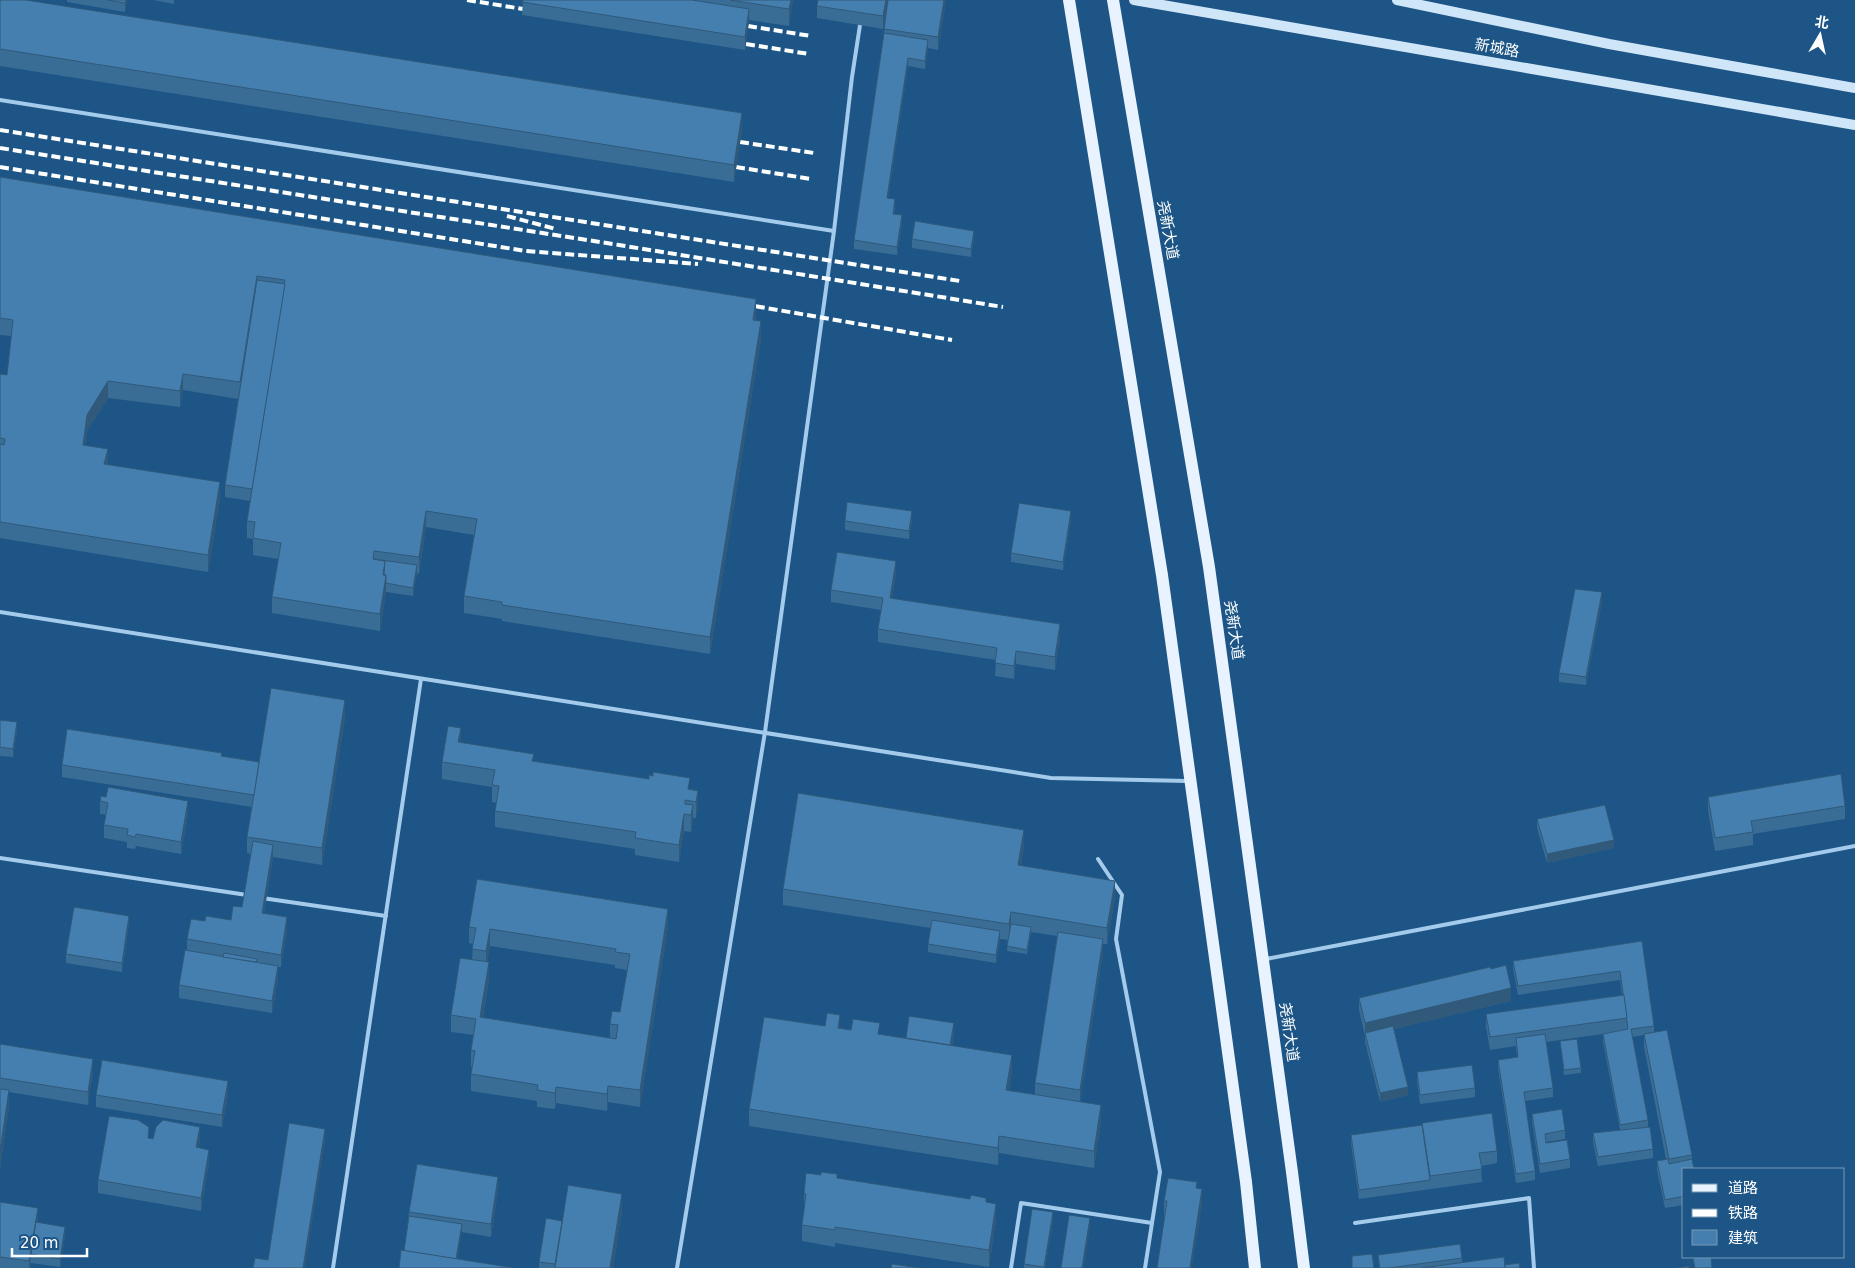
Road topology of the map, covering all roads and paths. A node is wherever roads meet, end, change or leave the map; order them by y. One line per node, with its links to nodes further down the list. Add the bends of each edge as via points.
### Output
1 (1069, 0): 13 (main road, via 1162,575)
2 (1113, 0): 20 (main road, 尧新大道, via 1209,567)
3 (1134, 0): 8 (main road, 新城路)
4 (1398, 0): 6 (main road, 新城路, via 1609,44)
5 (860, 25): 9 (lane)
6 (1855, 88)
7 (0, 100): 9 (lane)
8 (1855, 125)
9 (834, 231): 12 (lane)
10 (0, 612): 11 (lane)
11 (421, 679): 12 (lane); 19 (lane)
12 (765, 732): 13 (lane, via 1051,778); 24 (lane)
13 (1190, 781): 27 (main road)
14 (1855, 846): 20 (lane)
15 (0, 858): 17 (lane)
16 (1098, 858): 21 (lane, via 1122,895 1116,939 1160,1172)
17 (251, 896)
18 (260, 897): 19 (lane)
19 (386, 916): 23 (lane)
20 (1263, 959): 28 (main road, 尧新大道)
21 (1152, 1223): 25 (lane, via 1021,1203); 26 (lane)
22 (1355, 1223): 29 (lane, via 1528,1198)
23 (333, 1268)
24 (677, 1268)
25 (1011, 1268)
26 (1145, 1268)
27 (1255, 1268)
28 (1304, 1268)
29 (1534, 1268)

